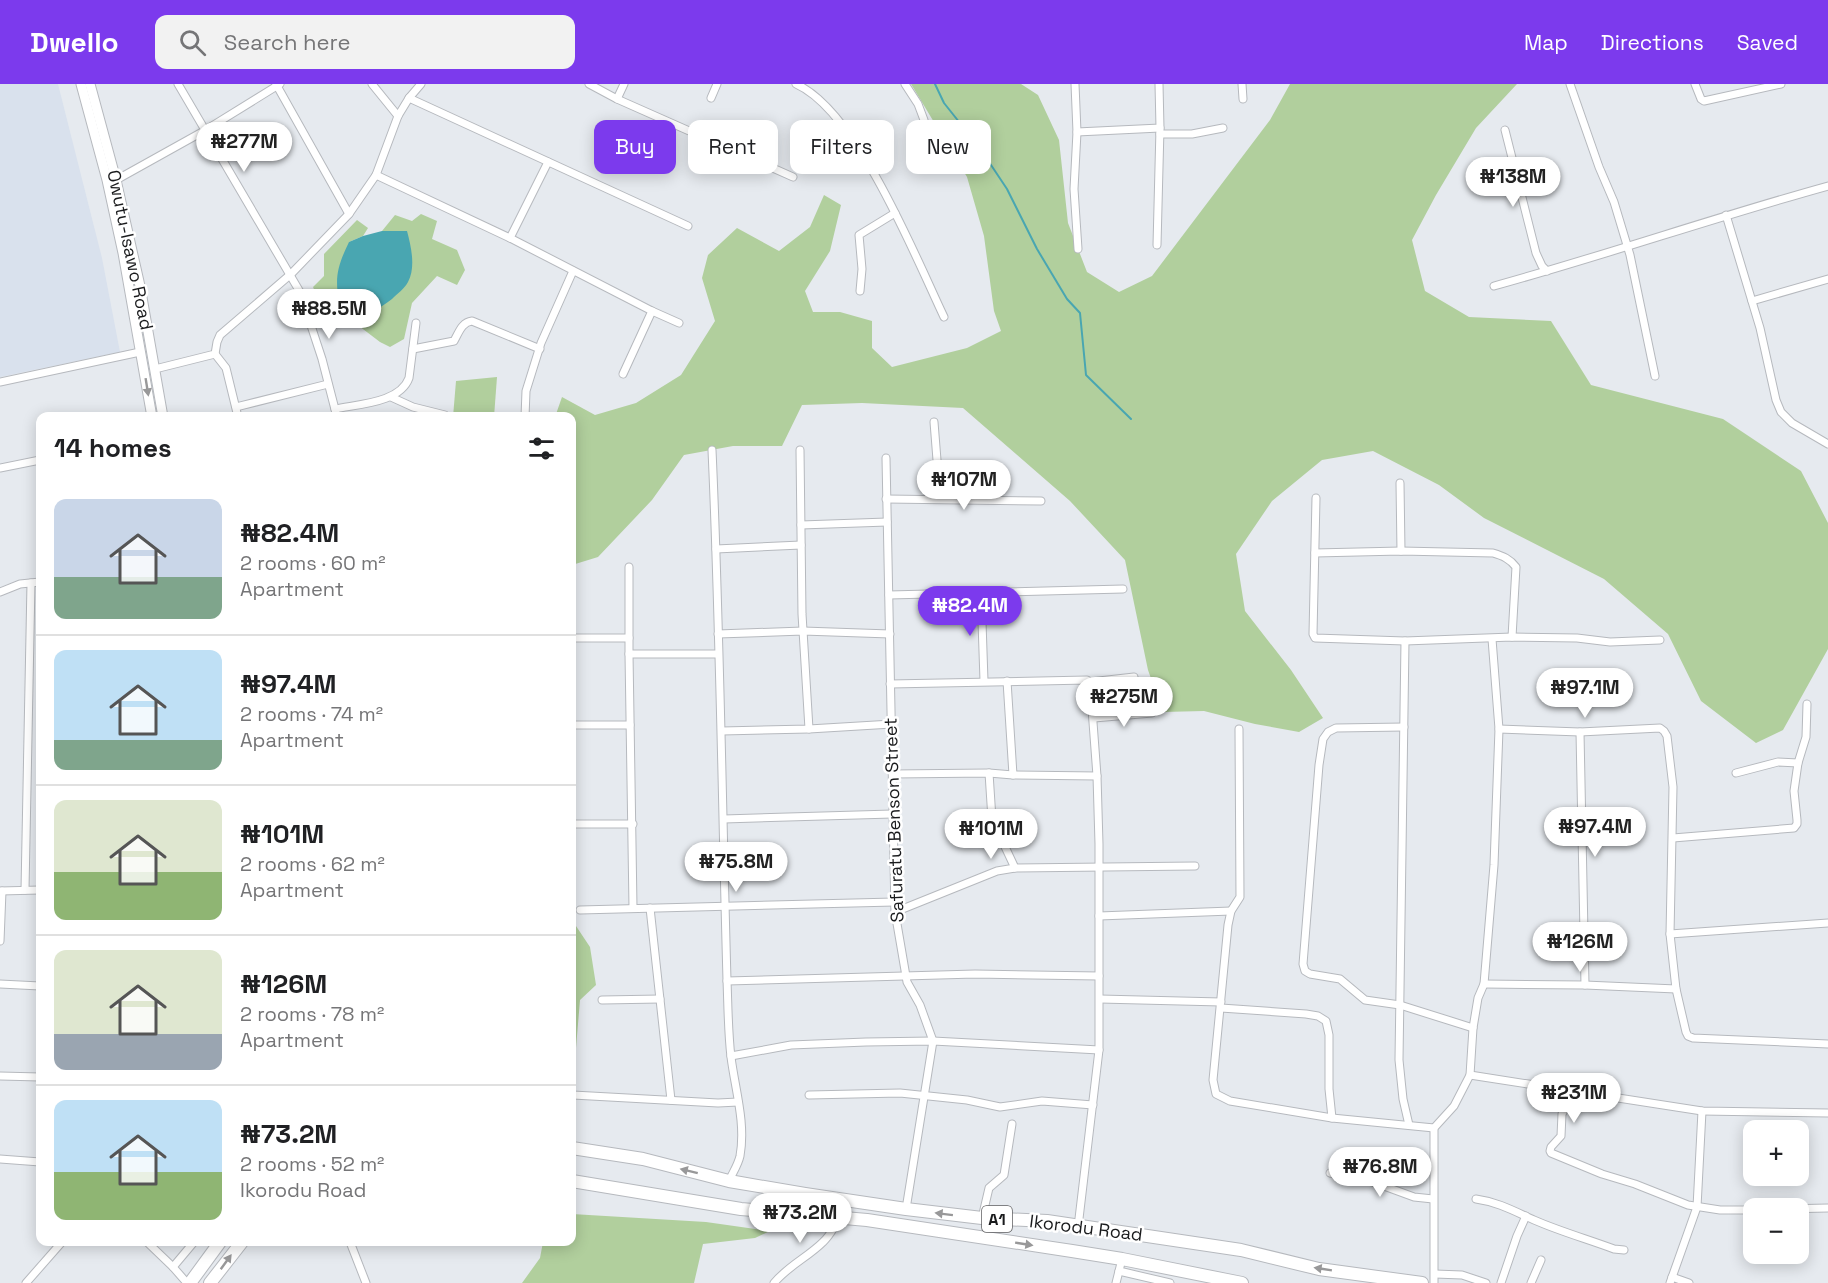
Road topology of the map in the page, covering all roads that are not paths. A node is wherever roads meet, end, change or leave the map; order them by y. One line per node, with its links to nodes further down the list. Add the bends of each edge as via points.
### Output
1 (81, 84): 55 (street, Owutu-Isawo Road, via 107,180)
2 (90, 84): 32 (street, Owutu-Isawo Road)
3 (178, 84): 25 (street)
4 (372, 84): 22 (street)
5 (421, 84): 18 (street)
6 (589, 84): 20 (street)
7 (624, 84): 20 (street)
8 (717, 84): 19 (street)
9 (796, 84): 34 (street, via 821,100 837,118)
10 (905, 84): 23 (street)
11 (1075, 84): 28 (street)
12 (1159, 84): 27 (street)
13 (1242, 84): 21 (street)
14 (1570, 84): 40 (street)
15 (1695, 84): 16 (street, via 1704,101)
16 (1781, 84)
17 (278, 85): 25 (street); 35 (street)
18 (409, 98): 22 (street); 29 (street)
19 (711, 98)
20 (617, 99): 31 (street)
21 (1243, 99)
22 (398, 116): 30 (street)
23 (924, 120)
24 (1223, 128): 27 (street, via 1192,134)
25 (204, 130): 32 (street); 44 (street)
26 (1505, 130): 43 (street, via 1536,253)
27 (1160, 131): 28 (street); 39 (street)
28 (1077, 132): 41 (street, via 1074,189)
29 (548, 162): 37 (street); 38 (street)
30 (376, 175): 35 (street); 38 (street)
31 (793, 177)
32 (116, 180): 57 (street, Owutu-Isawo Road)
33 (1828, 186): 36 (street)
34 (895, 213): 47 (street, via 859,235); 50 (street)
35 (349, 214): 44 (street)
36 (1725, 215): 40 (street); 48 (street)
37 (688, 226)
38 (510, 238): 42 (street)
39 (1157, 245)
40 (1628, 247): 43 (street); 59 (street)
41 (1078, 249)
42 (573, 271): 49 (street); 54 (street)
43 (1547, 271): 46 (street)
44 (291, 274): 56 (street, via 220,335); 61 (street, via 305,304)
45 (1828, 279): 48 (street)
46 (1494, 286)
47 (860, 291)
48 (1752, 301): 72 (street, via 1781,412)
49 (652, 311): 52 (street); 58 (street)
50 (944, 318)
51 (416, 323): 53 (street)
52 (679, 323)
53 (412, 349): 54 (street, via 454,340 463,325 472,321); 62 (street, via 406,385)
54 (540, 349): 70 (street, via 526,391)
55 (140, 352): 60 (street); 65 (street, Owutu-Isawo Road, one-way to 65)
56 (215, 354): 57 (street); 63 (street, via 226,368)
57 (155, 369): 66 (street, Owutu-Isawo Road)
58 (623, 374)
59 (1655, 376)
60 (0, 382)
61 (328, 384): 63 (street); 64 (street)
62 (391, 397): 64 (street); 69 (street)
63 (236, 407): 67 (street)
64 (334, 409): 68 (street)
65 (151, 412)
66 (162, 412)
67 (237, 412)
68 (335, 412)
69 (433, 412)
70 (525, 412)
71 (934, 422): 79 (street)
72 (1828, 444)
73 (712, 450): 86 (street)
74 (800, 450): 84 (street)
75 (886, 458): 81 (street, Safuratu Benson Street)
76 (36, 461): 77 (street)
77 (0, 468)
78 (1400, 483): 87 (street)
79 (940, 498): 81 (street); 82 (street)
80 (1316, 498): 88 (street)
81 (886, 499): 83 (street, Safuratu Benson Street)
82 (1041, 501)
83 (887, 522): 84 (street); 95 (street, Safuratu Benson Street)
84 (801, 525): 85 (street)
85 (801, 545): 86 (street); 96 (street)
86 (716, 549): 97 (street)
87 (1401, 551): 88 (street); 99 (street, via 1493,553 1512,561 1516,567)
88 (1315, 553): 104 (street, via 1315,638)
89 (629, 567): 101 (street)
90 (36, 582): 91 (street)
91 (31, 583): 93 (street); 138 (street)
92 (1123, 589): 94 (street)
93 (0, 592)
94 (981, 592): 95 (street); 108 (street)
95 (889, 595): 98 (street, Safuratu Benson Street)
96 (803, 631): 97 (street); 98 (street); 119 (street)
97 (718, 634): 106 (street)
98 (890, 634): 111 (street, Safuratu Benson Street)
99 (1512, 637): 102 (street); 103 (street, via 1610,642)
100 (576, 638): 101 (street)
101 (629, 638): 105 (street)
102 (1492, 639): 104 (street); 121 (street)
103 (1660, 640)
104 (1404, 641): 118 (street)
105 (629, 654): 106 (street); 117 (street)
106 (718, 654): 122 (street)
107 (1134, 677): 110 (street)
108 (984, 681): 109 (street); 111 (street)
109 (1007, 681): 110 (street); 128 (street)
110 (1090, 682): 114 (street)
111 (890, 684): 115 (street, Safuratu Benson Street)
112 (1807, 704): 124 (street, via 1806,737)
113 (1152, 713): 114 (street)
114 (1094, 718): 129 (street)
115 (892, 724): 119 (street); 127 (street, Safuratu Benson Street)
116 (576, 725): 117 (street)
117 (630, 725): 133 (street)
118 (1404, 727): 164 (street); 164 (street, via 1336,728 1323,739 1304,964 1310,974 1340,979 1365,1000)
119 (809, 729): 122 (street)
120 (1239, 729): 146 (street, via 1240,897)
121 (1499, 729): 123 (street); 156 (street)
122 (722, 731): 131 (street)
123 (1580, 732): 134 (street, via 1660,728 1664,731 1673,787); 157 (street)
124 (1798, 764): 126 (street, via 1778,762); 134 (street, via 1794,828)
125 (989, 773): 127 (street); 128 (street); 137 (street, via 992,819)
126 (1736, 773)
127 (893, 774): 130 (street, Safuratu Benson Street)
128 (1013, 775): 129 (street)
129 (1097, 776): 136 (street)
130 (892, 814): 131 (street); 141 (street, Safuratu Benson Street)
131 (724, 819): 142 (street)
132 (576, 824): 133 (street)
133 (633, 824): 143 (street)
134 (1672, 838): 150 (street)
135 (1195, 866): 136 (street)
136 (1099, 867): 137 (street); 148 (street)
137 (1015, 868): 147 (street, via 997,871)
138 (25, 890): 139 (street); 140 (street)
139 (36, 890)
140 (1, 891): 151 (street)
141 (894, 902): 142 (street); 147 (street, Safuratu Benson Street)
142 (726, 906): 144 (street); 154 (street)
143 (633, 908): 144 (street); 145 (street)
144 (650, 908): 160 (street)
145 (580, 909)
146 (1231, 911): 148 (street); 163 (street)
147 (895, 912): 152 (street, Safuratu Benson Street)
148 (1099, 916): 153 (street)
149 (1828, 923): 150 (street)
150 (1670, 934): 159 (street)
151 (0, 941)
152 (906, 976): 153 (street); 154 (street); 166 (street, Safuratu Benson Street)
153 (1100, 976): 161 (street)
154 (727, 981): 169 (street)
155 (0, 984): 158 (street)
156 (1484, 984): 157 (street); 165 (street)
157 (1585, 985): 159 (street)
158 (36, 986)
159 (1676, 989): 167 (street, via 1688,1036)
160 (660, 999): 162 (street); 177 (street)
161 (1100, 999): 163 (street); 168 (street)
162 (602, 1000)
163 (1221, 1005): 182 (street, via 1306,1014 1326,1021); 182 (street, via 1213,1080 1216,1094 1230,1101)
164 (1400, 1005): 165 (street); 184 (street, via 1399,1060)
165 (1473, 1028): 170 (street)
166 (933, 1041): 168 (street); 169 (street, via 791,1045); 176 (street, Safuratu Benson Street)
167 (1828, 1044)
168 (1099, 1050): 179 (street)
169 (731, 1056): 178 (street)
170 (1470, 1075): 173 (street); 185 (street, via 1454,1106)
171 (0, 1076): 172 (street)
172 (36, 1077)
173 (1580, 1093): 180 (street); 194 (street, via 1562,1114 1561,1136 1551,1147 1551,1153)
174 (576, 1095): 177 (street)
175 (809, 1095): 176 (street)
176 (924, 1095): 179 (street, via 1000,1107 1042,1101); 197 (street, Safuratu Benson Street)
177 (671, 1100): 178 (street)
178 (738, 1102): 190 (street, via 740,1154)
179 (1093, 1105): 202 (street)
180 (1702, 1111): 181 (street); 194 (street)
181 (1828, 1113)
182 (1332, 1118): 184 (street)
183 (1012, 1124): 201 (street, via 1004,1175 989,1188)
184 (1409, 1125): 185 (street)
185 (1434, 1128): 193 (street)
186 (576, 1149): 190 (highway, Ikorodu Road / A1, one-way to 186, via 643,1159)
187 (0, 1159): 188 (street)
188 (36, 1162)
189 (1330, 1173): 193 (street)
190 (729, 1180): 197 (highway, Ikorodu Road / A1)
191 (576, 1181): 200 (highway, Ikorodu Road / A1, via 741,1209)
192 (1476, 1199): 199 (street)
193 (1433, 1200): 213 (street)
194 (1697, 1207): 198 (street); 215 (street)
195 (1809, 1208): 196 (street)
196 (1828, 1208)
197 (906, 1209): 201 (highway, Ikorodu Road / A1, one-way to 197)
198 (1743, 1210)
199 (1526, 1216): 209 (street); 227 (street)
200 (840, 1218): 211 (highway, Ikorodu Road / A1, one-way to 211); 220 (street, via 821,1244)
201 (982, 1218): 202 (highway, Ikorodu Road / A1, via 1047,1221)
202 (1078, 1227): 224 (highway, Ikorodu Road / A1, one-way to 202, via 1319,1269 1241,1250)
203 (58, 1246): 216 (street)
204 (151, 1246): 212 (street)
205 (191, 1246): 212 (street)
206 (217, 1246): 217 (highway)
207 (239, 1246): 218 (highway, one-way to 207)
208 (352, 1246): 219 (street)
209 (1624, 1250)
210 (1541, 1260): 228 (street)
211 (1120, 1265): 214 (highway, Ikorodu Road / A1); 221 (street)
212 (173, 1267): 217 (street)
213 (1435, 1274): 225 (street); 226 (street, via 1462,1275)
214 (1149, 1275): 222 (street); 223 (highway, Ikorodu Road / A1)
215 (1671, 1280): 229 (street)
216 (26, 1283)
217 (188, 1283)
218 (210, 1283)
219 (366, 1283)
220 (774, 1283)
221 (1116, 1283)
222 (1170, 1283)
223 (1242, 1283)
224 (1422, 1283)
225 (1434, 1283)
226 (1486, 1283)
227 (1501, 1283)
228 (1531, 1283)
229 (1689, 1283)

